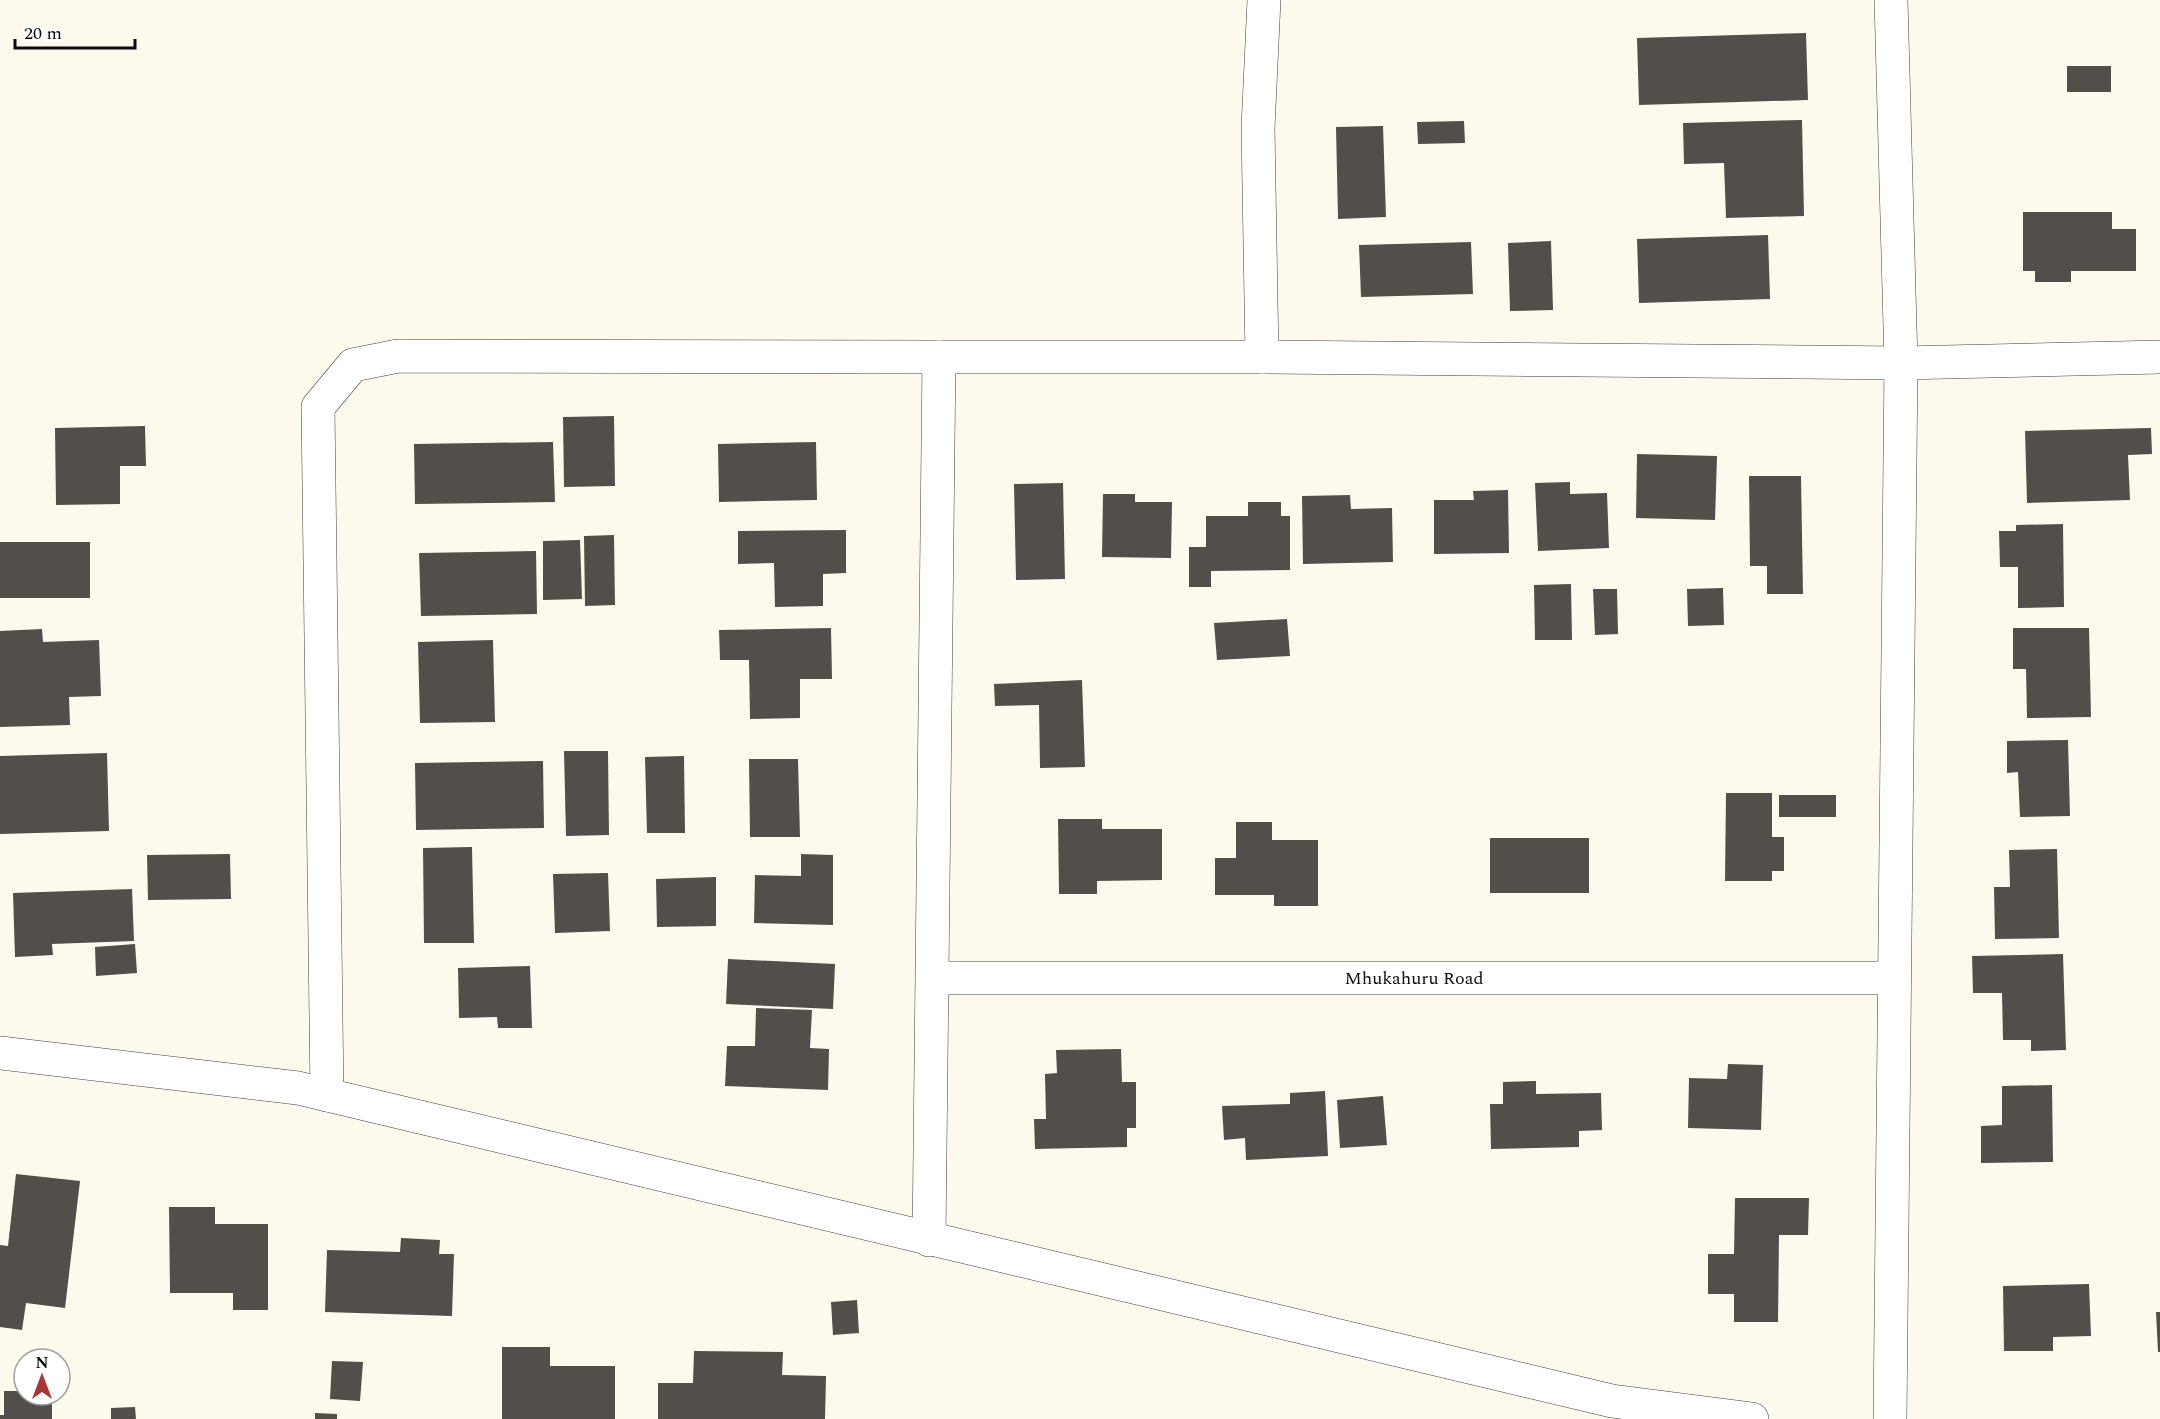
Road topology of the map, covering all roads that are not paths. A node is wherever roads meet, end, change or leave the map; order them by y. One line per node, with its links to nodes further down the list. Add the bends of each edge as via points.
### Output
1 (1264, 0): 4 (street, via 1258,128)
2 (1891, 0): 6 (street)
3 (939, 357): 4 (street); 7 (street); 10 (street, via 398,356 353,365 318,407)
4 (1262, 357): 6 (street)
5 (2160, 357): 6 (street)
6 (1901, 363): 8 (street)
7 (933, 978): 8 (street, Mhukahuru Road); 11 (street)
8 (1894, 978): 14 (street)
9 (0, 1053): 10 (street, via 298,1088)
10 (327, 1095): 11 (street)
11 (929, 1240): 12 (street)
12 (1612, 1410): 13 (street)
13 (1752, 1419)
14 (1890, 1419)

